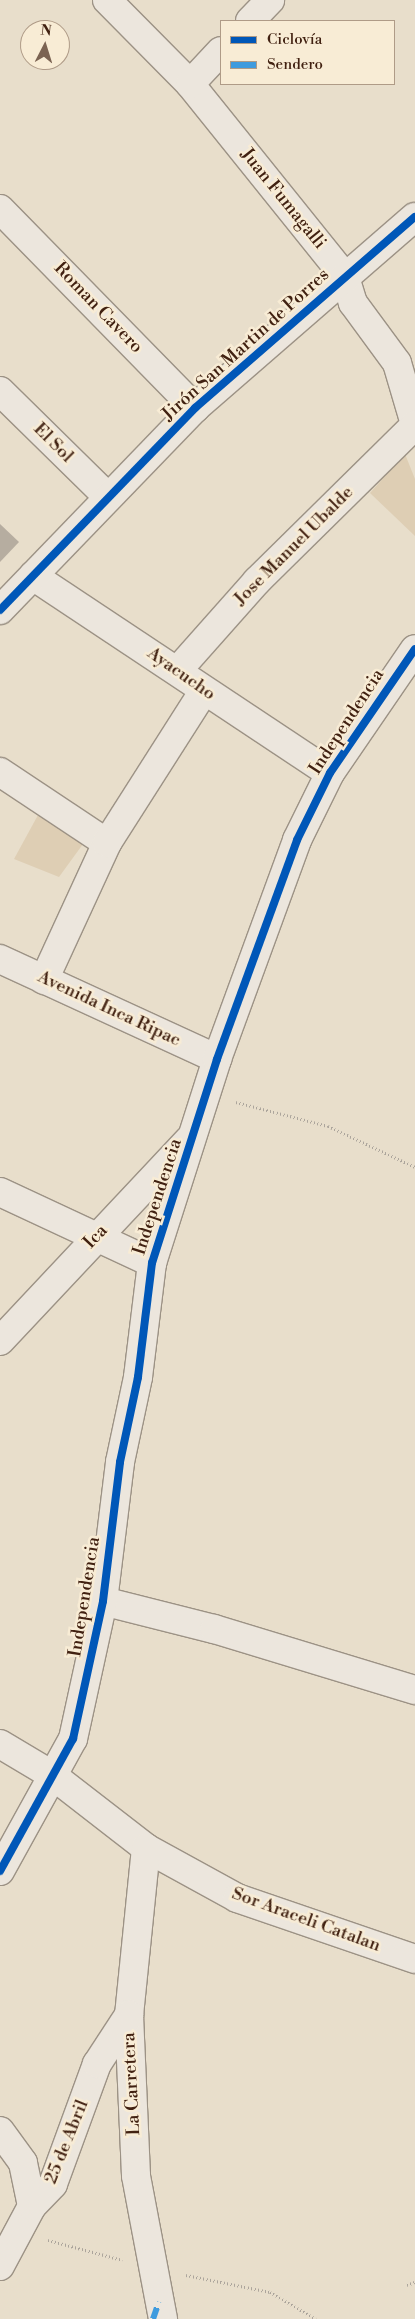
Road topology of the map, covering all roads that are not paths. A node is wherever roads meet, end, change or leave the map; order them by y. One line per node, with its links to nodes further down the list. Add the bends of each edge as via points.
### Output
1 (107, 0): 5 (street, Juan Fumagalli)
2 (270, 0): 3 (street)
3 (251, 20)
4 (220, 52): 5 (street)
5 (190, 84): 8 (street, Juan Fumagalli)
6 (0, 209): 10 (street, Roman Cavero)
7 (415, 217): 8 (street, Jirón San Martin de Porres)
8 (345, 277): 10 (street, Jirón San Martin de Porres); 11 (street, Juan Fumagalli, via 353,303 396,363)
9 (0, 391): 12 (street, El Sol)
10 (195, 408): 12 (street, Jirón San Martin de Porres)
11 (415, 424): 16 (street, Jose Manuel Ubalde, via 257,581)
12 (107, 496): 13 (street, Jirón San Martin de Porres)
13 (33, 576): 14 (street, Jirón San Martin de Porres); 16 (street, Ayacucho)
14 (0, 610)
15 (415, 649): 19 (street, Independencia)
16 (178, 670): 17 (street, Ayacucho)
17 (204, 692): 19 (street, Ayacucho); 20 (street)
18 (0, 772): 20 (street)
19 (330, 773): 23 (street, Independencia, via 297,840)
20 (107, 843): 22 (street)
21 (0, 959): 22 (street, Avenida Inca Ripac)
22 (44, 980): 23 (street, Avenida Inca Ripac)
23 (217, 1059): 24 (street, Independencia)
24 (194, 1136): 26 (street, Ica); 27 (street, Independencia)
25 (0, 1192): 26 (street)
26 (96, 1237): 27 (street); 28 (street, Ica)
27 (152, 1264): 29 (street, Independencia, via 138,1377 120,1462)
28 (0, 1340)
29 (103, 1601): 30 (street, via 214,1629); 32 (street, Independencia, via 73,1739)
30 (415, 1690)
31 (0, 1744): 32 (street, Sor Araceli Catalan)
32 (52, 1775): 33 (street, Sor Araceli Catalan); 34 (street, Independencia)
33 (146, 1848): 35 (street, Sor Araceli Catalan, via 237,1898); 36 (street, La Carretera)
34 (0, 1871)
35 (415, 1959)
36 (128, 2015): 38 (street, 25 de Abril, via 98,2064 53,2184); 40 (street, La Carretera, via 136,2176)
37 (0, 2131): 38 (street, via 22,2163)
38 (32, 2206): 39 (street, 25 de Abril)
39 (0, 2266)
40 (163, 2319)

